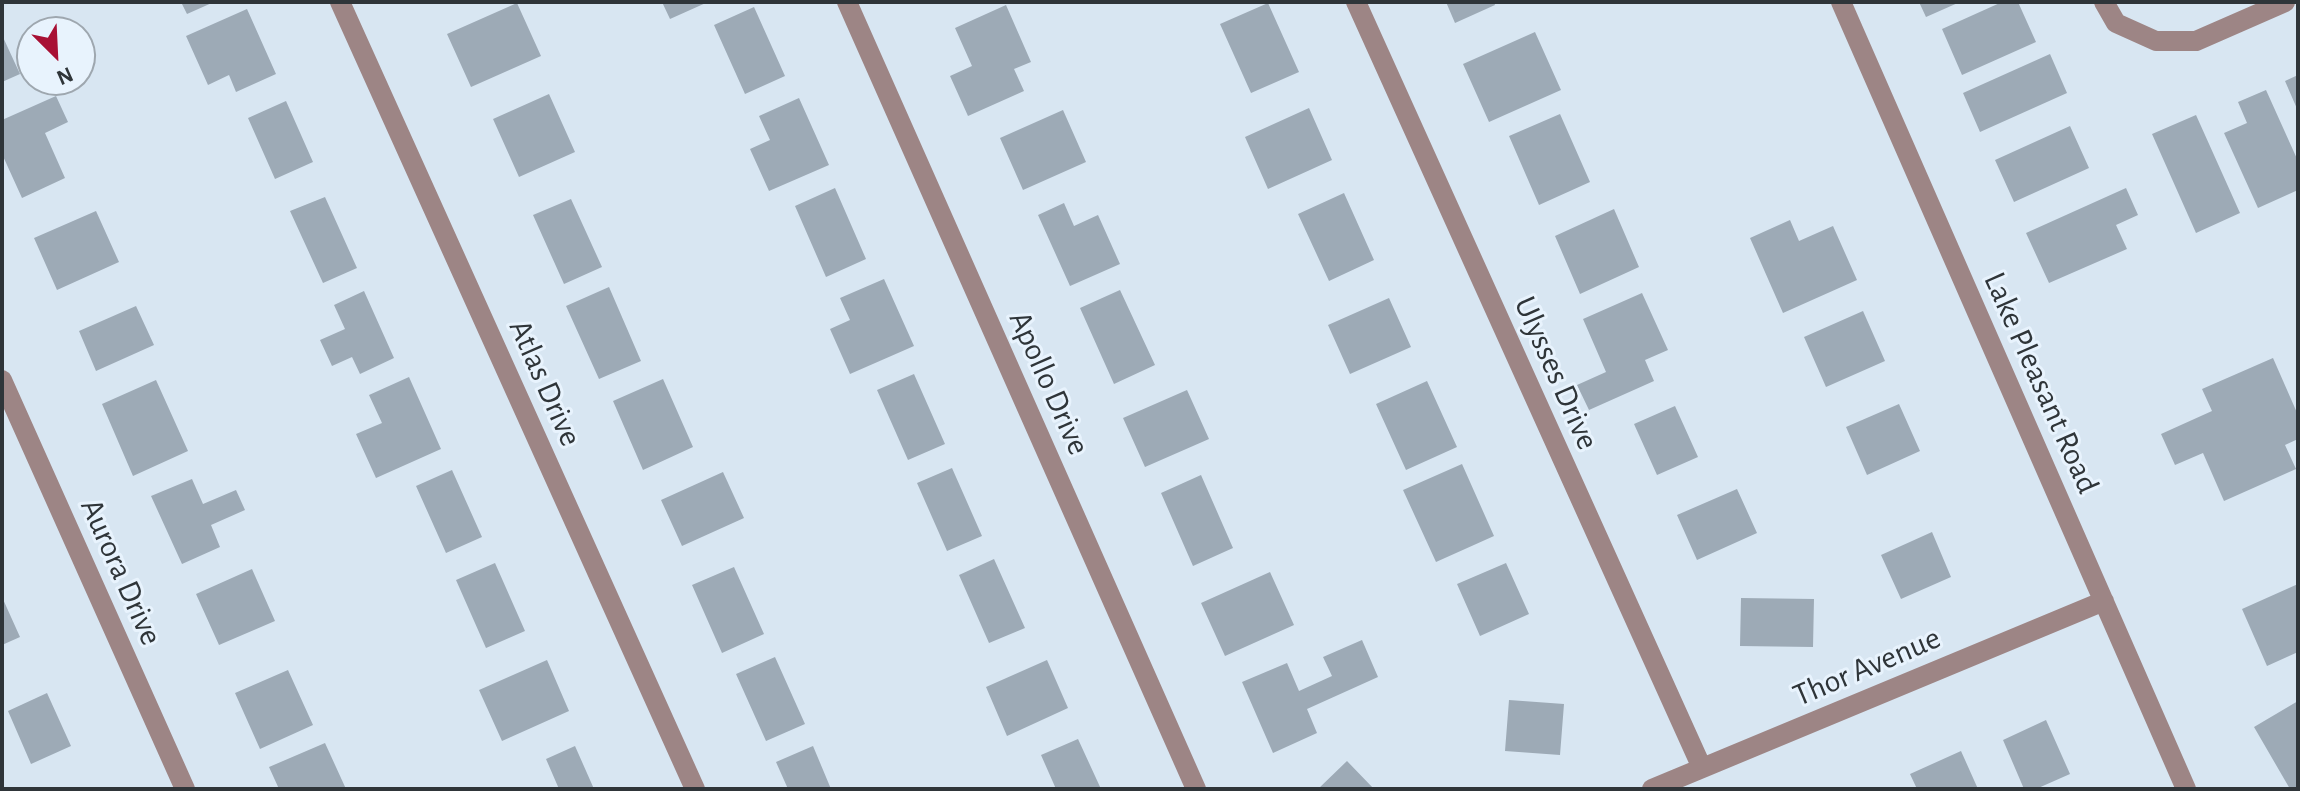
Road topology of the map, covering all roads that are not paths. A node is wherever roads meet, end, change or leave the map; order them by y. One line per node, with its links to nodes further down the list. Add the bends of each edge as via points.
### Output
1 (340, 2): 11 (street, Atlas Drive)
2 (847, 2): 12 (street, Apollo Drive)
3 (1356, 2): 9 (street, Ulysses Drive)
4 (1841, 2): 8 (street, Lake Pleasant Road)
5 (2104, 2): 6 (street, via 2116,23 2156,41 2196,41)
6 (2285, 2)
7 (2, 380): 10 (street, Aurora Drive)
8 (2104, 601): 9 (street, Thor Avenue); 14 (street, Lake Pleasant Road)
9 (1702, 768): 13 (street, Thor Avenue)
10 (185, 789)
11 (695, 789)
12 (1196, 789)
13 (1652, 789)
14 (2186, 789)

